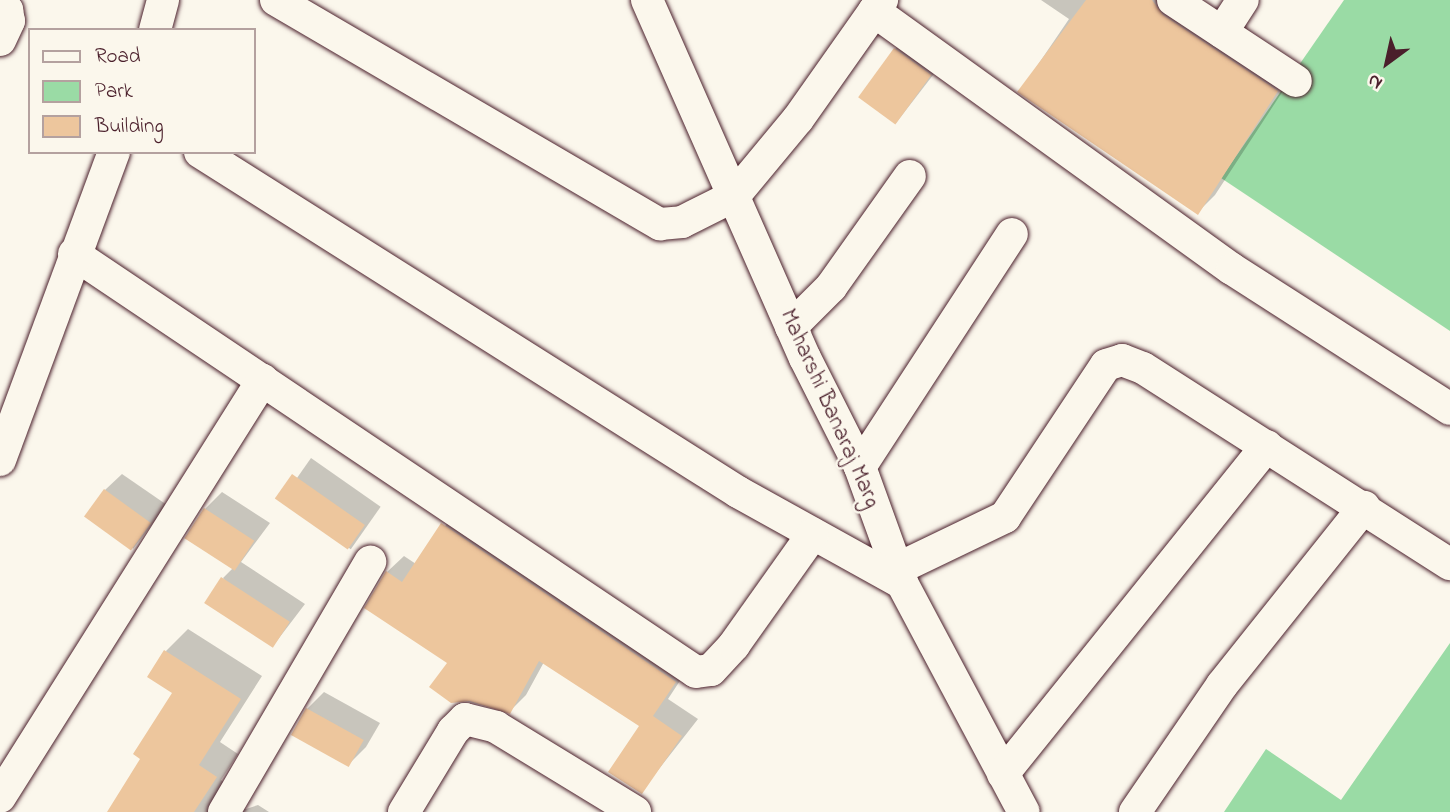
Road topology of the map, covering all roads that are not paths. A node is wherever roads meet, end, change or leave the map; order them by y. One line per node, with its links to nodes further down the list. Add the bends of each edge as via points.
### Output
1 (163, 0): 8 (street)
2 (276, 0): 15 (street, via 660,224 682,222)
3 (647, 0): 15 (street, Maharshi Banaraj Marg)
4 (1173, 0): 9 (street)
5 (1243, 0): 9 (street)
6 (0, 5): 10 (street, via 7,10 9,21)
7 (878, 5): 15 (street, via 799,119); 20 (street, via 1232,269)
8 (156, 28)
9 (1222, 32): 11 (street)
10 (0, 40)
11 (1296, 80)
12 (113, 154): 17 (street)
13 (203, 154): 25 (street, via 738,492)
14 (910, 176): 18 (street, via 831,287)
15 (734, 196): 18 (street, Maharshi Banaraj Marg)
16 (1012, 234): 23 (street)
17 (74, 254): 19 (street); 22 (street)
18 (791, 327): 23 (street, Maharshi Banaraj Marg)
19 (263, 380): 25 (street, via 696,672 711,670 734,645); 30 (street)
20 (1450, 409)
21 (1267, 446): 24 (street); 28 (street, via 1122,360 1106,365 1005,517); 29 (street)
22 (0, 460)
23 (860, 467): 28 (street, Maharshi Banaraj Marg)
24 (1364, 507): 27 (street); 35 (street, via 1222,685)
25 (813, 534): 28 (street)
26 (370, 562): 31 (street)
27 (1450, 564)
28 (899, 576): 29 (street, Maharshi Banaraj Marg)
29 (1003, 774): 34 (street, Maharshi Banaraj Marg)
30 (0, 797)
31 (224, 812)
32 (404, 812): 33 (street, via 453,731 465,719 478,719)
33 (635, 812)
34 (1024, 812)
35 (1135, 812)

